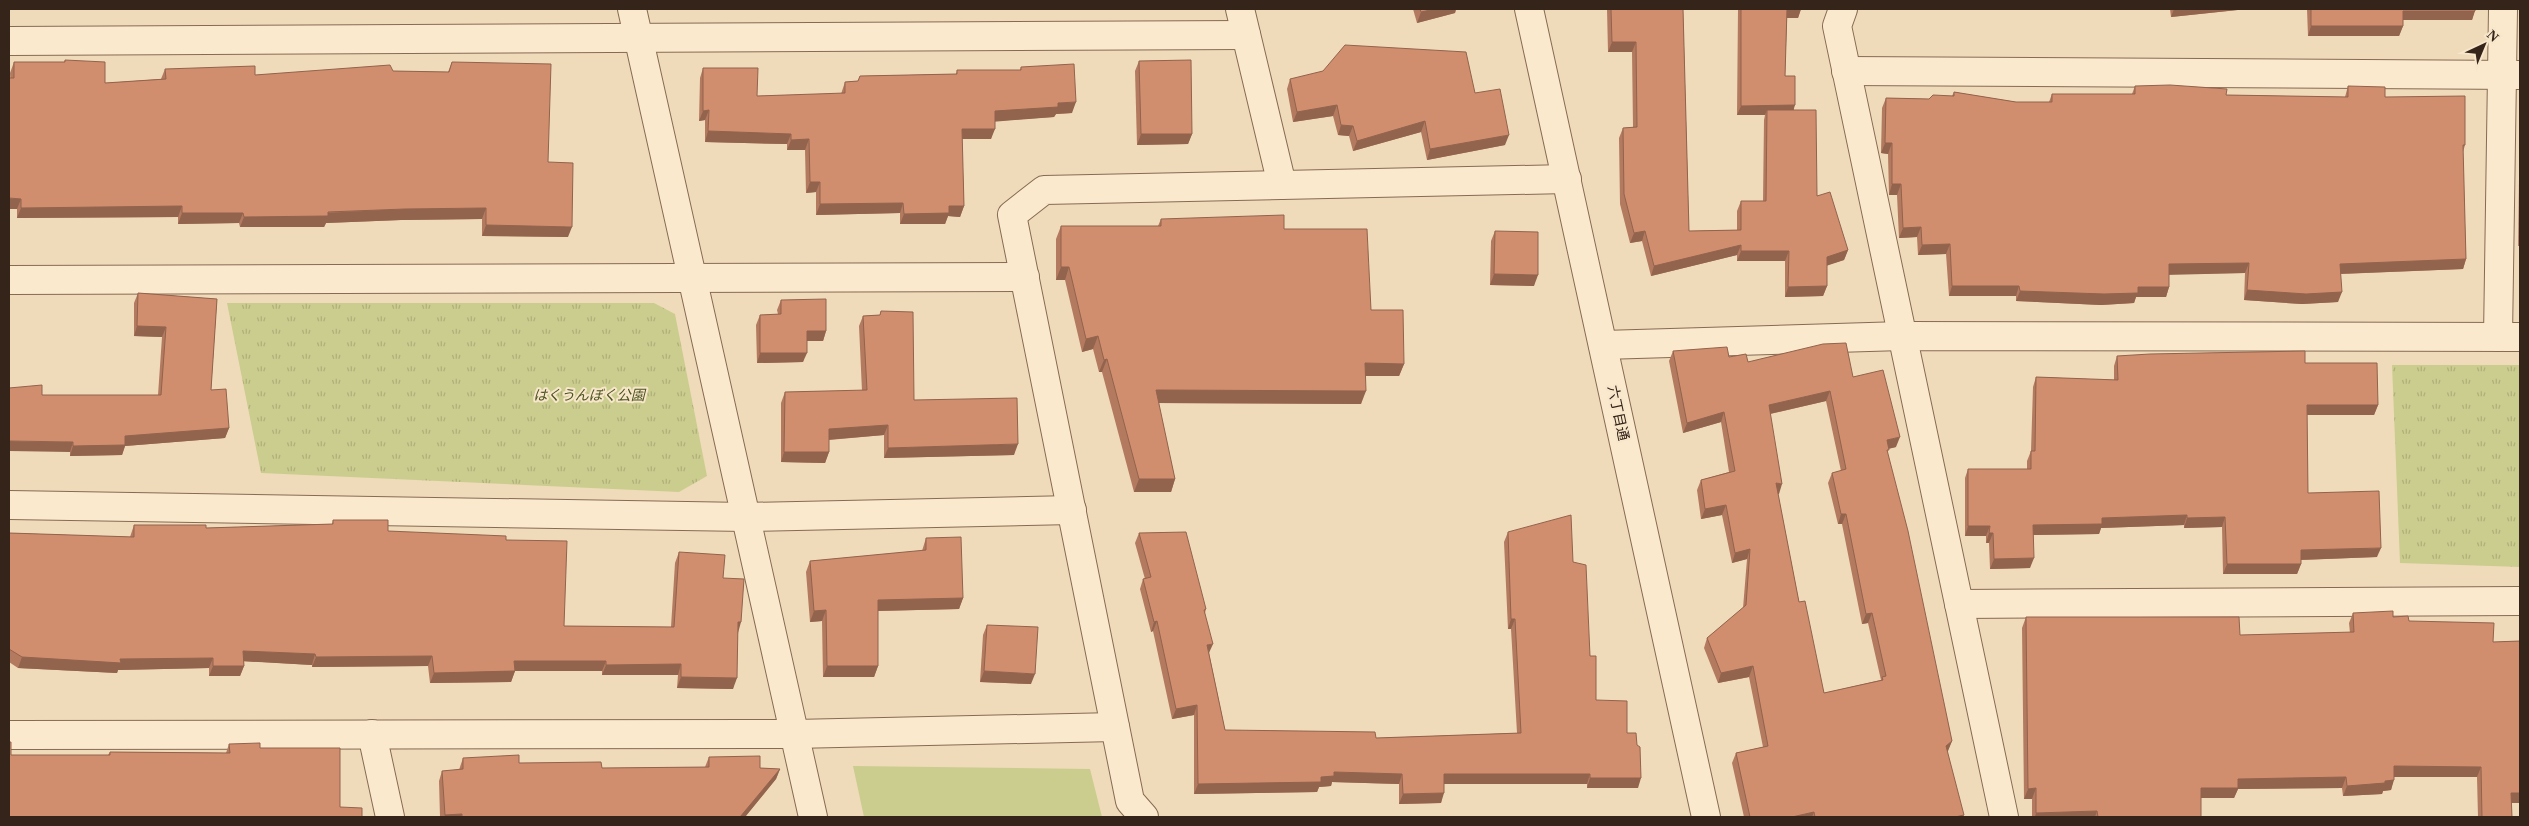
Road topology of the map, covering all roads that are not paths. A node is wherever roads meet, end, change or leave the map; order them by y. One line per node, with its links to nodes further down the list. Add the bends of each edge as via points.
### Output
1 (632, 9): 6 (street)
2 (1529, 9): 10 (street, 六丁目通)
3 (1843, 9): 8 (street, via 1837,26)
4 (2503, 9): 9 (street)
5 (1243, 22): 6 (street); 11 (street)
6 (639, 39): 7 (street); 12 (street)
7 (9, 41)
8 (1846, 71): 9 (street); 15 (street)
9 (2511, 75): 16 (street)
10 (1567, 179): 11 (street); 17 (street, 六丁目通)
11 (1282, 185): 13 (street, via 1044,190 1012,215)
12 (692, 277): 13 (street); 14 (street); 20 (street)
13 (1024, 277): 19 (street)
14 (9, 280)
15 (1902, 336): 16 (street); 17 (street); 22 (street)
16 (2509, 337)
17 (1603, 345): 30 (street, 六丁目通)
18 (9, 505): 20 (street)
19 (1072, 510): 20 (street); 23 (street)
20 (746, 516): 25 (street)
21 (2520, 601): 22 (street)
22 (1959, 604): 31 (street)
23 (1115, 727): 25 (street); 29 (street, via 1130,800)
24 (372, 734): 25 (street); 26 (street); 27 (street)
25 (794, 734): 28 (street)
26 (9, 735)
27 (390, 817)
28 (813, 817)
29 (1144, 817)
30 (1706, 817)
31 (2004, 817)

